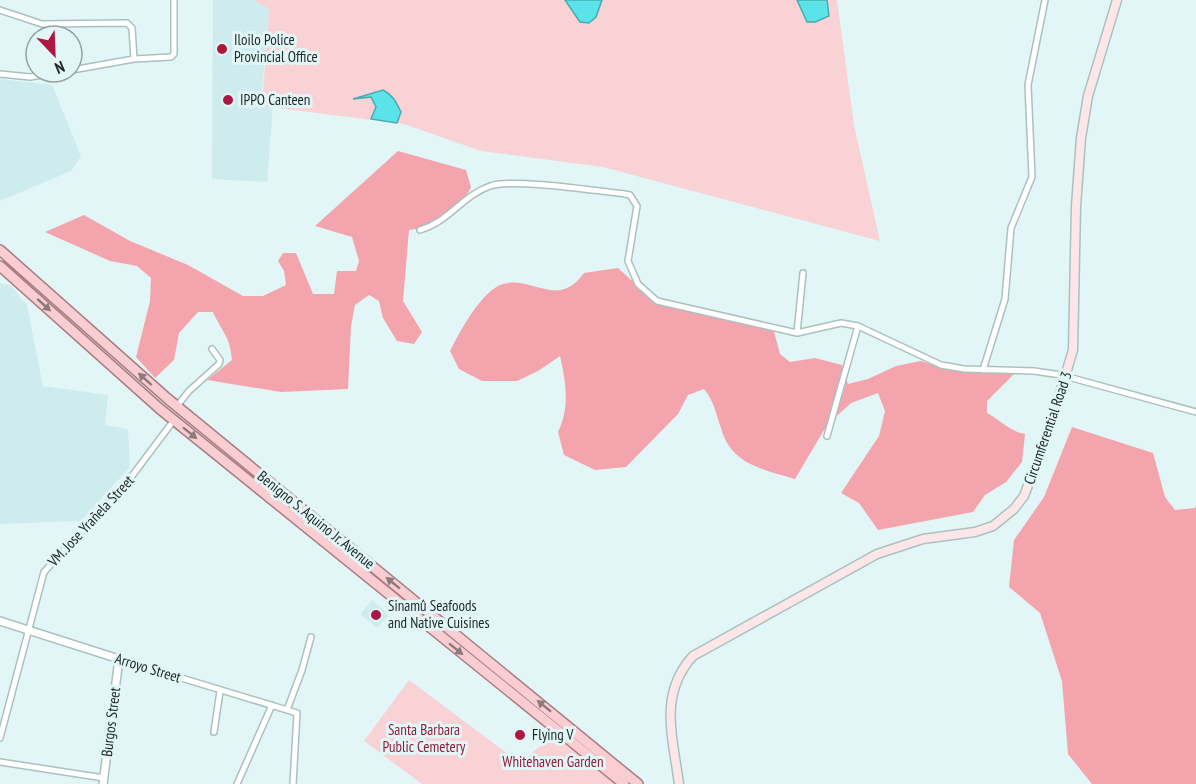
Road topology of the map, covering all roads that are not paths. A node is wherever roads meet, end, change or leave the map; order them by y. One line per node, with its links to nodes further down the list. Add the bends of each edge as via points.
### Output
1 (174, 0): 5 (street, via 174,54)
2 (1045, 0): 16 (street, via 1028,85 1032,177 1011,228 1005,299)
3 (1117, 0): 17 (main road, Circumferential Road 3, via 1088,96 1081,138 1073,350)
4 (0, 10): 5 (street, via 42,24 127,23 132,28)
5 (134, 59): 6 (street)
6 (84, 68)
7 (0, 74): 8 (street)
8 (24, 76)
9 (420, 230): 14 (street, via 440,223 464,201 496,184 630,195 637,206 628,261 646,293 657,301)
10 (0, 250): 18 (main road, Benigno S. Aquino Jr. Avenue, one-way to 10)
11 (0, 266): 20 (main road, Benigno S. Aquino Jr. Avenue, one-way to 20)
12 (803, 273): 14 (street)
13 (858, 326): 14 (street, via 841,323); 16 (street, via 941,365); 21 (street)
14 (797, 333)
15 (212, 349): 18 (street, via 219,364)
16 (983, 370): 17 (street)
17 (1065, 376): 19 (street); 39 (main road, Circumferential Road 3, via 1033,477 1024,495 1003,519 983,530 922,539 877,554 707,647 684,666 673,687 670,704)
18 (177, 406): 22 (main road, Benigno S. Aquino Jr. Avenue)
19 (1196, 412)
20 (174, 420): 23 (main road, Benigno S. Aquino Jr. Avenue, one-way to 23); 25 (street, VM. Jose Yrañela Street, via 132,476 44,572)
21 (827, 436)
22 (340, 539): 23 (main road); 38 (main road, Benigno S. Aquino Jr. Avenue, one-way to 22)
23 (331, 548): 37 (main road, Benigno S. Aquino Jr. Avenue, one-way to 37)
24 (0, 621): 25 (street, Arroyo Street)
25 (27, 630): 27 (street, Arroyo Street); 32 (street, VM. Jose Yrañela Street)
26 (311, 637): 30 (street)
27 (119, 660): 28 (street, Arroyo Street); 34 (street, Burgos Street)
28 (220, 691): 29 (street, Arroyo Street); 31 (street)
29 (272, 705): 30 (street, Arroyo Street); 35 (street)
30 (287, 710): 36 (street, Arroyo Street, via 297,713)
31 (214, 732)
32 (0, 738)
33 (0, 762): 34 (street)
34 (104, 781)
35 (237, 784)
36 (293, 784)
37 (624, 784)
38 (638, 784)
39 (679, 784)

